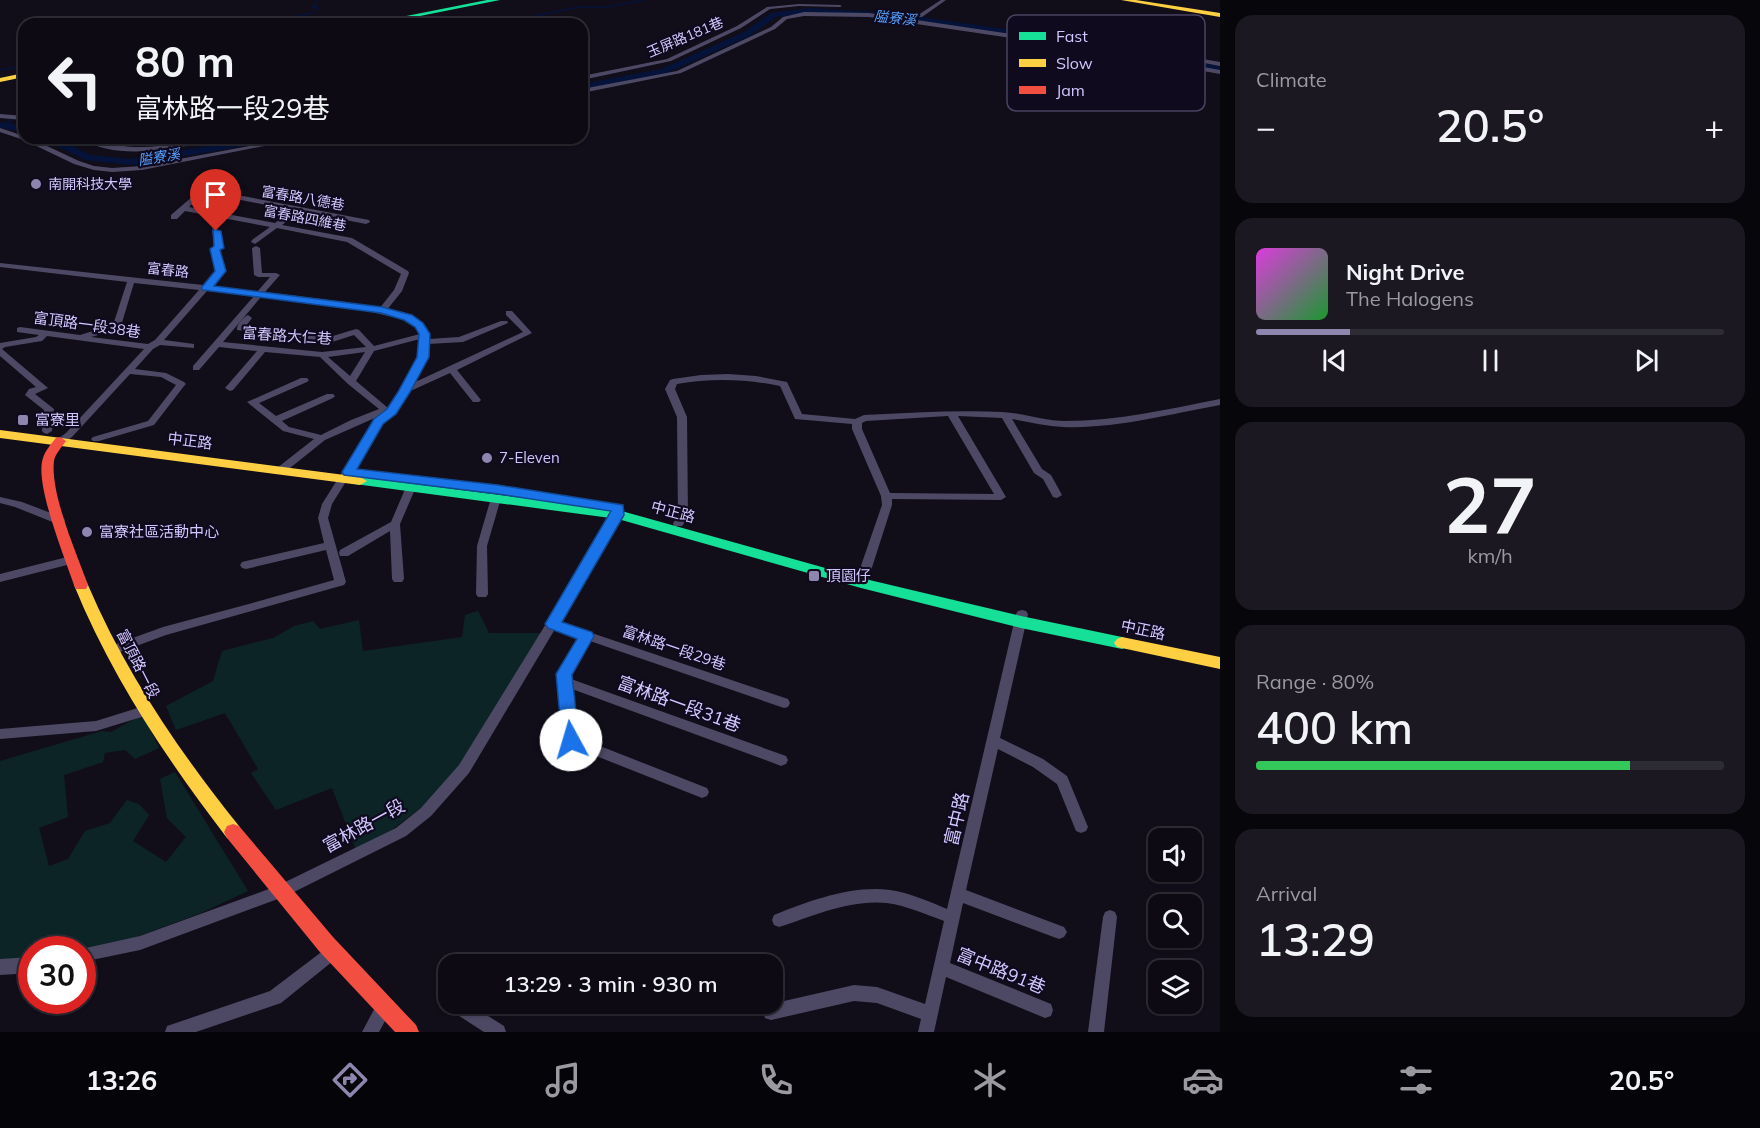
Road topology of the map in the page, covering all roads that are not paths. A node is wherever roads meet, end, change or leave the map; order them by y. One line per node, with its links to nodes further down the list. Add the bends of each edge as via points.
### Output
1 (496, 0): 8 (main road)
2 (783, 0): 5 (street)
3 (944, 0): 7 (street)
4 (1124, 0): 6 (main road)
5 (791, 5): 7 (street, 玉屏路181巷); 9 (street, 玉屏路181巷, via 769,8)
6 (1220, 15)
7 (920, 16): 11 (street, 玉屏路181巷)
8 (401, 18)
9 (754, 18): 10 (street); 18 (street, 玉屏路181巷, via 669,60)
10 (772, 27): 12 (street, via 785,18 804,14 869,15); 20 (street, via 680,72)
11 (1007, 29)
12 (1007, 36)
13 (1205, 61): 14 (street)
14 (1220, 64)
15 (1205, 69): 16 (street)
16 (1220, 72)
17 (18, 76): 19 (main road)
18 (588, 77)
19 (0, 80)
20 (588, 91)
21 (0, 116): 22 (street)
22 (18, 118)
23 (0, 130): 24 (street)
24 (18, 136)
25 (37, 144): 28 (street, via 96,169 142,168)
26 (99, 144): 27 (street, via 133,150)
27 (177, 144)
28 (270, 144)
29 (183, 208): 30 (street, 富春路八德巷, via 206,191); 31 (street, 富春路八德巷); 34 (street, 富春路四維巷)
30 (298, 209): 32 (street, 富春路八德巷); 34 (street)
31 (174, 217)
32 (350, 219): 33 (street, 富春路八德巷); 35 (street)
33 (366, 222)
34 (276, 226): 35 (street, 富春路四維巷); 40 (street, via 255,245 258,275 276,275)
35 (336, 230): 41 (street, 富春路四維巷, via 405,273 398,291)
36 (216, 231): 39 (street, 富頂路一段, via 220,271)
37 (0, 265): 38 (street, 富春路)
38 (131, 280): 39 (street, 富春路); 46 (street, via 117,327)
39 (206, 288): 40 (street, 富春路); 50 (street, 富頂路一段)
40 (263, 294): 41 (street, 富春路); 47 (street, via 240,328); 51 (street)
41 (382, 310): 48 (street, 富春路, via 419,325)
42 (509, 313): 59 (street, via 528,333)
43 (504, 323): 48 (street, 富春路大仁巷, via 460,340)
44 (20, 330): 45 (street, 富頂路一段38巷)
45 (46, 333): 46 (street, 富頂路一段38巷); 54 (street, via 39,339 2,345)
46 (78, 338): 53 (street, 富頂路一段38巷)
47 (316, 338)
48 (425, 338): 56 (street, 富春路大仁巷); 64 (street, via 423,357); 68 (street)
49 (326, 341): 56 (street, via 356,332)
50 (158, 342): 52 (street); 53 (street, 富頂路一段)
51 (217, 344): 55 (street, 富春路大仁巷); 58 (street)
52 (191, 346)
53 (150, 347): 60 (street, 富頂路一段)
54 (0, 349): 75 (street, via 43,388 30,395 49,408)
55 (263, 349): 56 (street, 富春路大仁巷, via 322,355); 63 (street)
56 (371, 350): 62 (street)
57 (324, 358): 62 (street)
58 (196, 368)
59 (452, 369): 64 (street); 66 (street)
60 (128, 371): 77 (street, 富頂路一段); 79 (street, via 163,375 181,384 151,423)
61 (304, 380): 71 (street, via 252,402)
62 (351, 382): 68 (street)
63 (230, 388)
64 (404, 392): 72 (street, via 391,411)
65 (330, 396): 71 (street)
66 (476, 400)
67 (1220, 402): 70 (street, via 1095,423 1062,424)
68 (384, 410): 72 (street); 78 (street)
69 (951, 413): 70 (street); 73 (street, via 864,418); 84 (street, via 1001,497)
70 (1005, 415): 83 (street)
71 (276, 420): 78 (street, via 286,429)
72 (378, 421): 81 (street)
73 (857, 422): 84 (street); 89 (street, via 798,417 784,384 772,381 731,376 673,382 669,389 681,417 682,518)
74 (0, 426): 75 (main road, 中正路)
75 (47, 431): 77 (main road, 中正路)
76 (0, 434): 77 (main road, 中正路)
77 (64, 438): 79 (main road, 中正路); 80 (main road, 中正路); 88 (main road, 富頂路一段, via 48,458)
78 (322, 438): 80 (street)
79 (96, 439): 80 (main road, 中正路)
80 (285, 467): 81 (main road, 中正路)
81 (347, 475): 82 (main road, 中正路); 87 (main road, 中正路, via 498,489); 91 (street, via 327,504 323,518)
82 (411, 487): 85 (main road, 中正路); 90 (street)
83 (1057, 495)
84 (886, 496): 97 (street, via 887,505)
85 (496, 498): 87 (main road, 中正路); 98 (street, via 482,546)
86 (0, 500): 88 (street)
87 (618, 511): 89 (main road, 中正路); 97 (main road, 中正路); 100 (street, 富林路一段)
88 (60, 521): 93 (main road, 富頂路一段)
89 (678, 523): 97 (main road, 中正路)
90 (395, 525): 92 (street); 96 (street)
91 (330, 545): 94 (street); 102 (street, via 339,582 163,631)
92 (344, 553)
93 (71, 560): 95 (street); 102 (main road, 富頂路一段)
94 (246, 565)
95 (0, 578)
96 (398, 579)
97 (863, 580): 99 (main road, 中正路)
98 (482, 594)
99 (1022, 618): 103 (main road, 中正路); 104 (main road, 中正路); 109 (street, 富中路)
100 (553, 624): 101 (street, 富林路一段29巷); 113 (street, 富林路一段, via 464,769 426,812 401,832)
101 (587, 636): 105 (street, via 564,674); 106 (street, 富林路一段29巷)
102 (112, 650): 107 (main road, 富頂路一段)
103 (1220, 655)
104 (1220, 663)
105 (565, 682): 110 (street, 富林路一段31巷); 111 (street, via 571,740)
106 (784, 703)
107 (144, 711): 108 (street, via 96,726); 113 (main road, 富頂路一段, via 180,765)
108 (0, 734)
109 (994, 741): 112 (street, via 1062,780); 114 (street, 富中路)
110 (781, 760)
111 (702, 792)
112 (1081, 827)
113 (281, 891): 119 (street, 富林路一段, via 140,943); 120 (main road, 富頂路一段)
114 (958, 894): 116 (street, 富中路); 118 (street)
115 (1110, 916): 134 (street)
116 (953, 918): 117 (street, via 897,898 876,896); 122 (street, 富中路)
117 (779, 920)
118 (1059, 932)
119 (96, 952)
120 (333, 952): 124 (main road, 富頂路一段); 129 (street, via 275,997)
121 (18, 966): 123 (street)
122 (941, 967): 126 (street, 富中路91巷); 128 (street, 富中路)
123 (0, 968)
124 (384, 1008): 130 (street); 131 (main road, 富頂路一段)
125 (783, 1009): 128 (street, via 854,993 877,995)
126 (1045, 1010)
127 (471, 1014): 132 (street)
128 (930, 1014): 133 (street, 富中路)
129 (173, 1032)
130 (370, 1032)
131 (409, 1032)
132 (498, 1032)
133 (926, 1032)
134 (1096, 1032)

